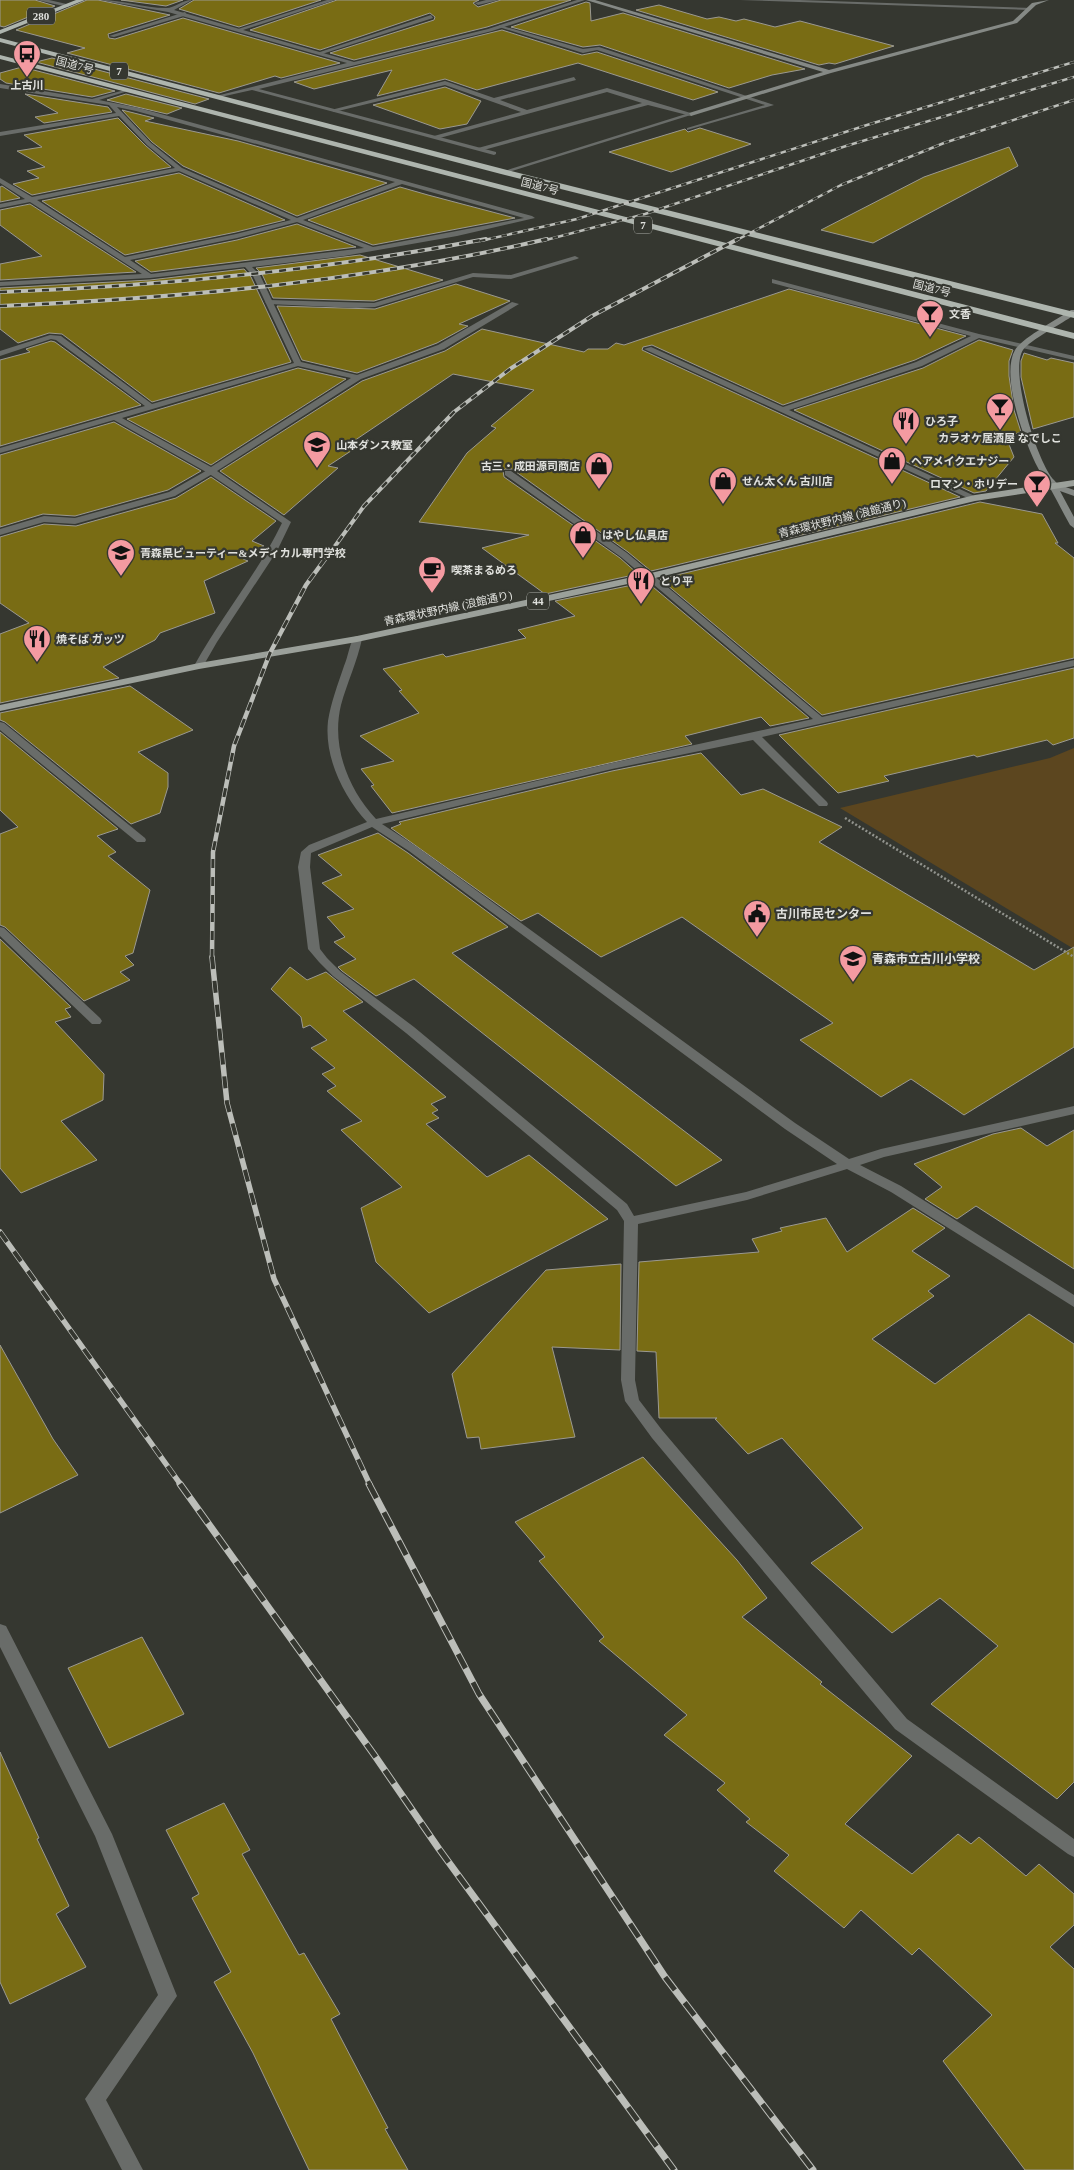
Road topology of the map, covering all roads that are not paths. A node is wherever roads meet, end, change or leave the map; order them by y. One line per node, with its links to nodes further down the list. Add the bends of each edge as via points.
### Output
1 (40, 0): 14 (street)
2 (82, 0): 14 (highway, 280)
3 (103, 0): 17 (street)
4 (189, 0): 17 (street)
5 (332, 0): 21 (street)
6 (496, 0): 13 (street)
7 (582, 0): 20 (street)
8 (589, 0): 28 (street)
9 (743, 0): 12 (street)
10 (926, 0): 15 (street)
11 (1046, 0): 16 (street)
12 (875, 2): 15 (street)
13 (478, 4)
14 (68, 5): 22 (highway, 280)
15 (915, 5): 16 (street)
16 (1028, 8): 28 (street, via 1015,22)
17 (169, 10): 18 (street)
18 (184, 14): 21 (street); 23 (street)
19 (431, 17): 25 (street)
20 (501, 26): 27 (street); 34 (street, via 583,51 597,48)
21 (238, 30): 25 (street)
22 (0, 32)
23 (112, 36)
24 (0, 40): 33 (highway, 国道7号 / 7)
25 (320, 53): 27 (street)
26 (0, 57): 32 (highway, 国道7号 / 7)
27 (354, 63): 31 (street)
28 (829, 72): 34 (street)
29 (574, 79): 35 (street)
30 (0, 86): 36 (street)
31 (251, 88): 33 (street); 39 (street)
32 (126, 90): 36 (street); 66 (highway, 国道7号 / 7)
33 (218, 97): 49 (highway, 国道7号 / 7)
34 (746, 97): 42 (street); 43 (street, via 771,105)
35 (494, 100): 39 (street, via 446,83); 40 (street)
36 (91, 101): 38 (street)
37 (648, 103): 40 (street, via 607,90); 42 (street); 46 (street)
38 (111, 104): 41 (street); 51 (street)
39 (334, 110): 45 (street)
40 (527, 112): 45 (street)
41 (120, 114): 44 (street); 48 (street, via 148,144)
42 (692, 114): 49 (street)
43 (689, 128)
44 (0, 134)
45 (436, 137): 46 (street)
46 (480, 149): 47 (street)
47 (494, 153)
48 (180, 169): 52 (street); 54 (street)
49 (504, 172): 64 (highway, 国道7号 / 7)
50 (0, 180): 52 (street)
51 (401, 182): 54 (street); 55 (street, via 532,218)
52 (32, 201): 53 (street); 57 (street)
53 (0, 206)
54 (297, 220): 55 (street); 57 (street)
55 (372, 249): 58 (street)
56 (575, 258): 62 (street, via 511,277 473,275 375,305)
57 (125, 259): 59 (street)
58 (248, 266): 59 (street); 62 (street)
59 (150, 276): 61 (street)
60 (775, 281): 65 (street)
61 (0, 284)
62 (269, 302): 71 (street)
63 (515, 304): 72 (street, via 441,348)
64 (1074, 314): 67 (street)
65 (978, 336): 67 (street); 74 (street, via 919,364)
66 (1074, 336)
67 (1022, 346): 70 (street); 80 (street, via 1015,358 1016,386 1041,467)
68 (648, 349): 74 (street)
69 (0, 354): 73 (street, via 50,337 58,338)
70 (1074, 358)
71 (298, 364): 72 (street); 73 (street)
72 (358, 377): 77 (street)
73 (150, 406): 75 (street)
74 (783, 410): 82 (street)
75 (114, 417): 76 (street); 77 (street)
76 (0, 451)
77 (211, 471): 84 (street, via 172,494 75,521 44,519); 88 (street, via 288,524)
78 (508, 473): 85 (street)
79 (1074, 483): 80 (main road, 青森環状野内線 (浪館通り) / 44)
80 (1053, 485): 81 (street); 82 (main road, 青森環状野内線 (浪館通り) / 44); 83 (street)
81 (1074, 493)
82 (975, 498): 85 (main road, 青森環状野内線 (浪館通り) / 44)
83 (1074, 526)
84 (0, 532)
85 (651, 576): 86 (main road, 青森環状野内線 (浪館通り) / 44); 90 (street)
86 (357, 639): 88 (main road, 青森環状野内線 (浪館通り) / 44); 94 (street, via 341,689 333,738 342,774 360,808)
87 (1074, 663): 90 (street)
88 (199, 666): 89 (main road, 青森環状野内線 (浪館通り) / 44)
89 (0, 708)
90 (820, 720): 92 (street)
91 (0, 725): 95 (street)
92 (754, 736): 93 (street); 94 (street)
93 (823, 804)
94 (373, 823): 99 (street); 100 (street, via 329,839 306,852 304,867 314,949 337,974 410,1030 622,1207)
95 (141, 840)
96 (0, 930): 97 (street)
97 (96, 1021)
98 (1074, 1110): 99 (street, via 881,1153)
99 (847, 1164): 100 (street, via 747,1196); 101 (street, via 896,1189)
100 (631, 1221): 103 (street, via 628,1380 632,1401 901,1724)
101 (1074, 1302)
102 (0, 1631): 104 (street, via 103,1834 168,1996 95,2099)
103 (1074, 1849)
104 (133, 2170)

